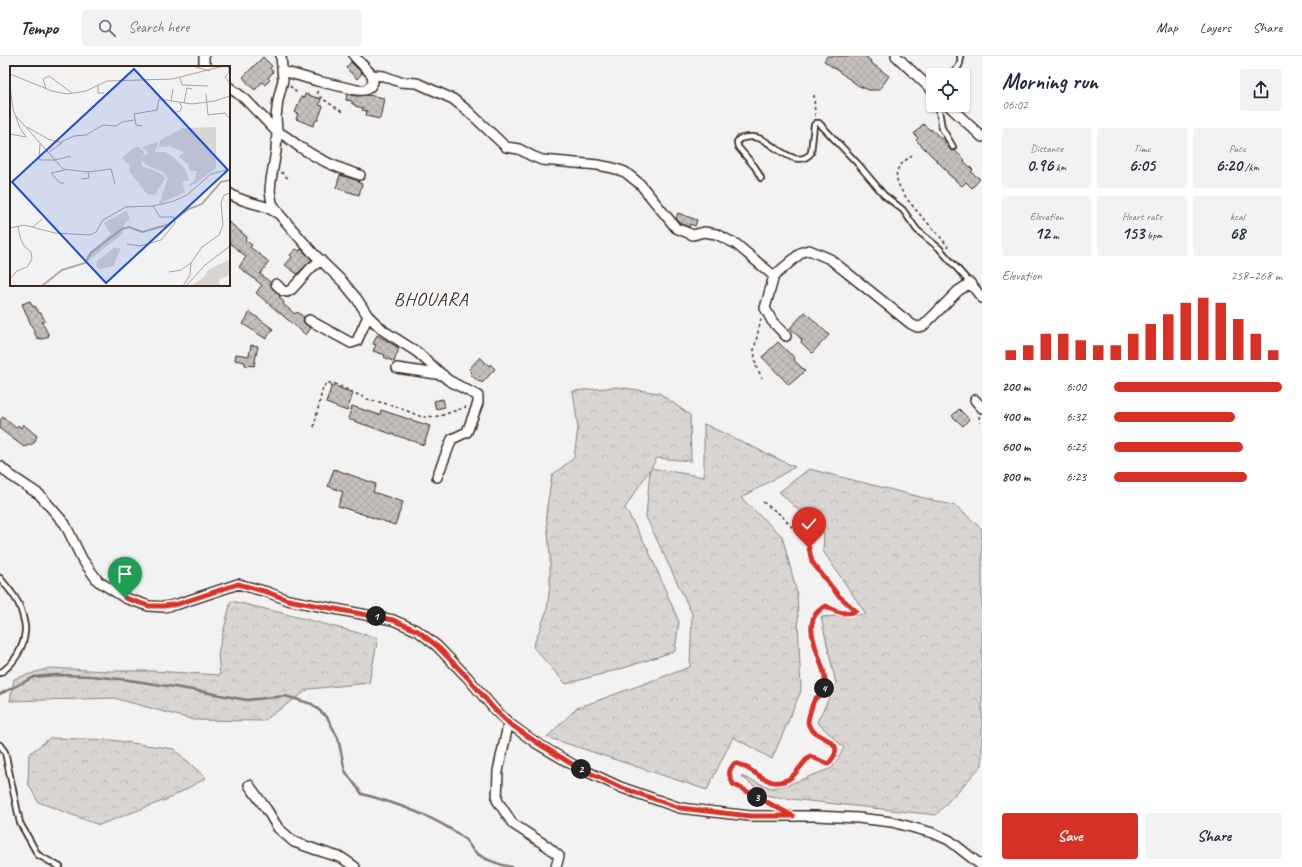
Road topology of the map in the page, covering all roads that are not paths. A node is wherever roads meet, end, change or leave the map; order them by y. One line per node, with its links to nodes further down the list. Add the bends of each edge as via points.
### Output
1 (204, 56): 6 (street)
2 (281, 56): 8 (street)
3 (354, 56): 9 (street)
4 (896, 56): 10 (street)
5 (960, 56): 7 (lane)
6 (206, 66)
7 (958, 68)
8 (283, 71): 9 (street, via 364,91 371,86); 14 (street, via 276,117)
9 (372, 75): 22 (street, via 418,84 453,100 506,147 519,149 542,160 598,165 625,172 640,184 676,228 693,235 704,232 716,234 736,244)
10 (926, 84)
11 (230, 88): 14 (street, via 245,99)
12 (939, 112): 16 (lane, via 942,128)
13 (955, 112): 15 (street)
14 (277, 132): 17 (street, via 319,160); 20 (street, via 270,190 272,203)
15 (982, 137)
16 (954, 147)
17 (360, 175)
18 (762, 178): 23 (lane, via 738,147 739,139 764,140 785,155 804,159 811,153 814,125 821,124 884,195 903,210 917,230 939,248)
19 (230, 194): 20 (street)
20 (279, 214): 21 (street)
21 (321, 260): 24 (street, via 287,292); 26 (street, via 343,282)
22 (774, 276): 23 (street, via 802,252 809,250 830,259 917,327 923,326 958,291); 28 (street, via 765,308 772,321)
23 (970, 283): 25 (street)
24 (276, 284)
25 (982, 298)
26 (368, 316): 27 (street, via 357,341 351,343); 30 (street, via 384,331 417,352)
27 (309, 320)
28 (786, 336)
29 (397, 368): 30 (street)
30 (443, 375): 34 (street, via 478,396 478,404 467,432 452,439)
31 (974, 400): 32 (street)
32 (982, 408)
33 (0, 466): 37 (street, via 40,495 65,524 82,559 98,581 125,598 149,606 164,606 178,604 238,584 288,600 393,620 418,631 437,646)
34 (437, 477)
35 (0, 578): 36 (lane, via 20,606 26,630 22,646 14,661)
36 (0, 673)
37 (510, 724): 40 (street, via 575,766 620,787 680,808 750,816 816,816 892,822 949,840); 43 (street, via 498,771 497,800 513,824 559,856)
38 (0, 745): 41 (lane, via 5,752 20,823 38,855)
39 (249, 785): 42 (street, via 278,828 294,842 342,858)
40 (982, 866)
41 (60, 867)
42 (355, 867)
43 (556, 867)

